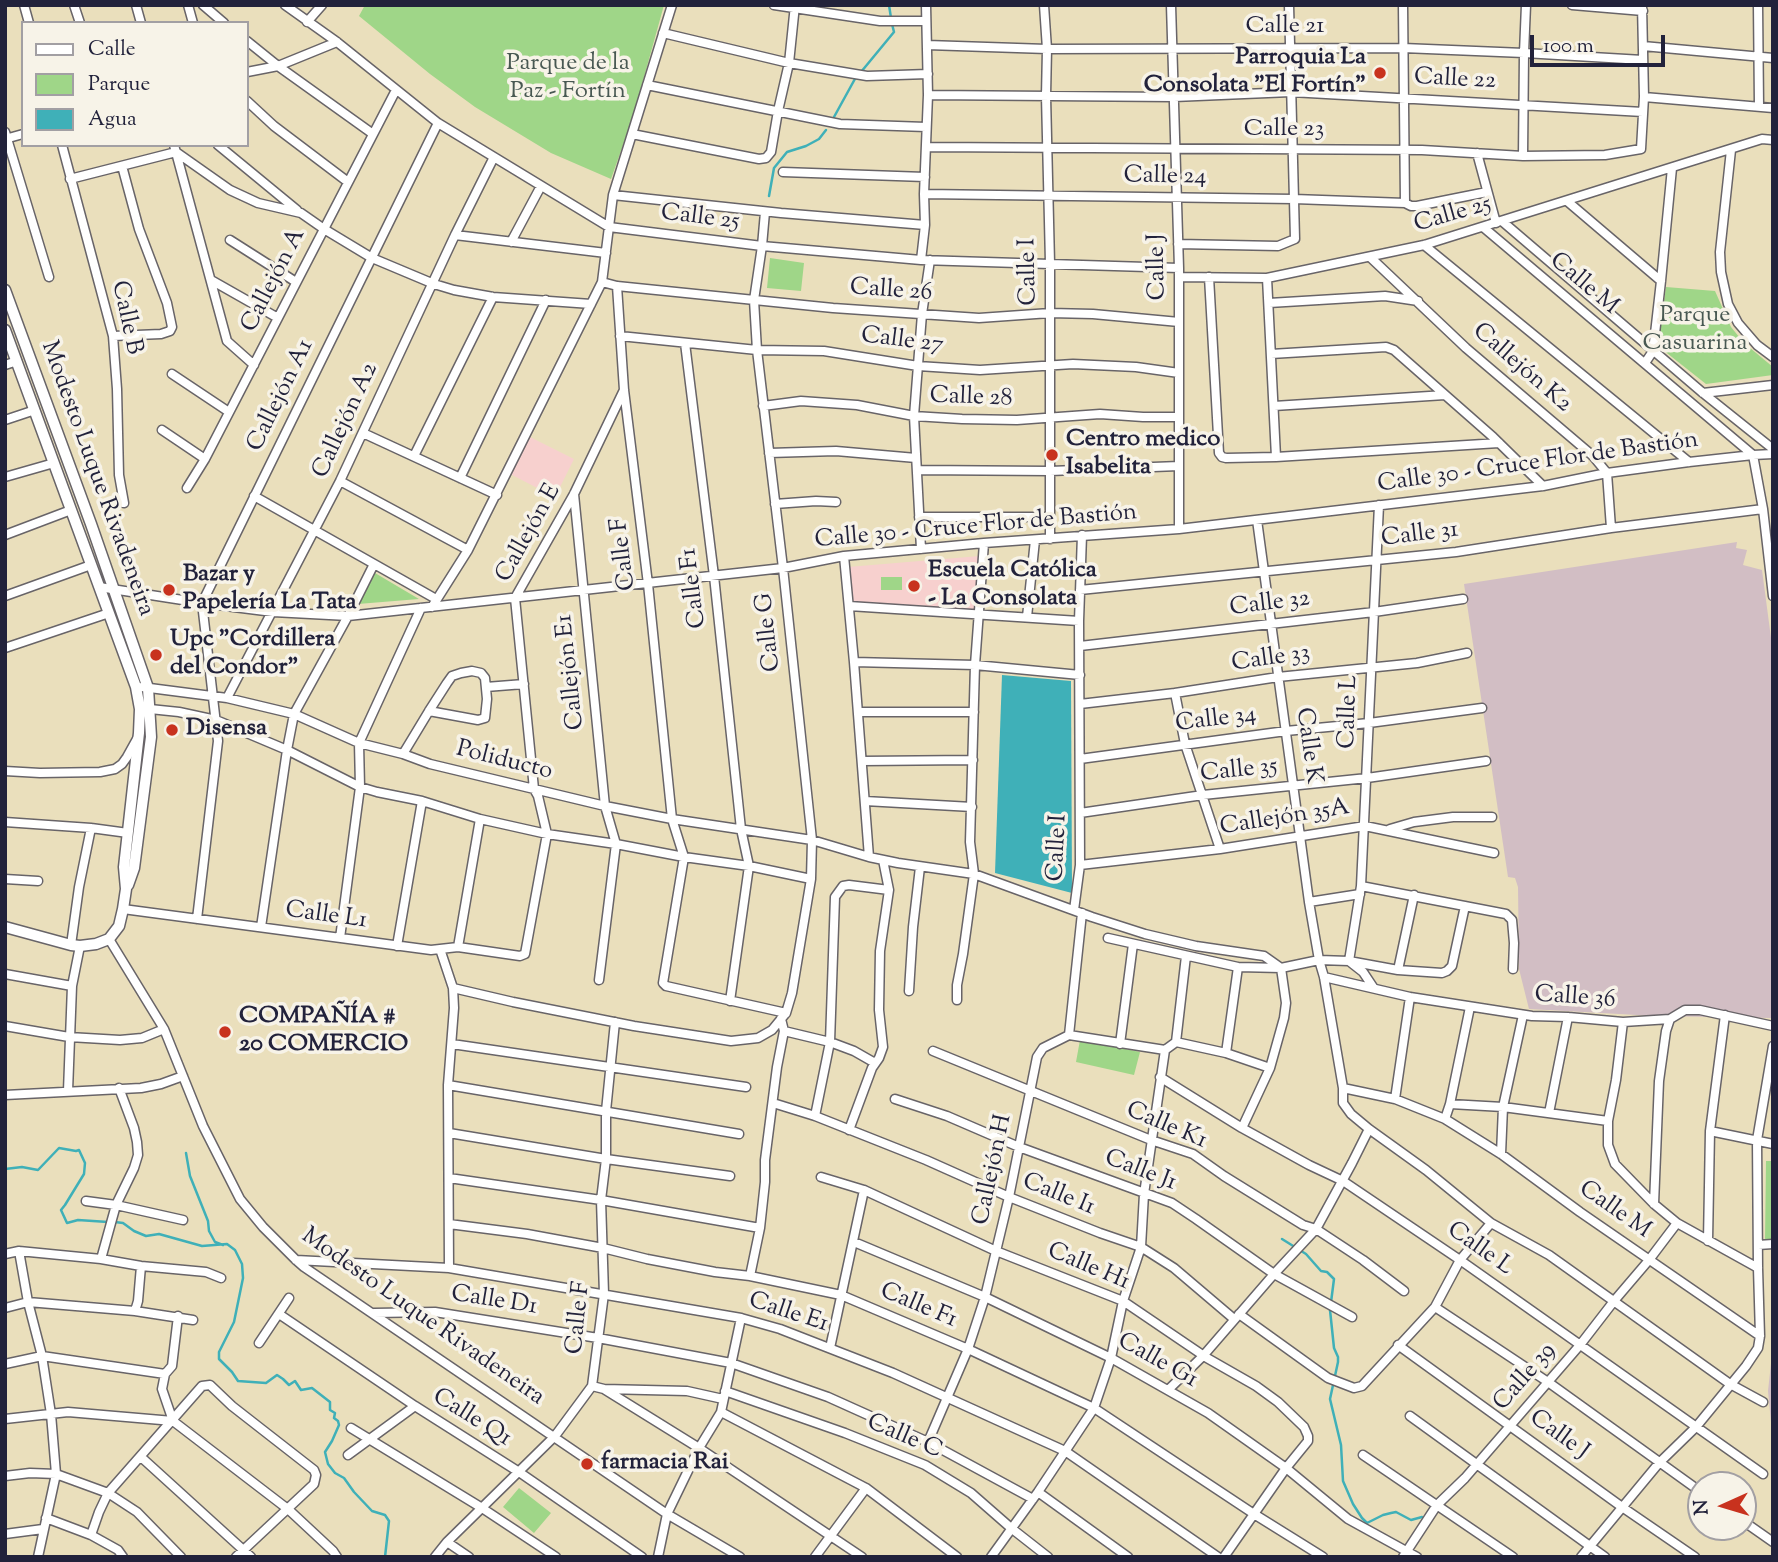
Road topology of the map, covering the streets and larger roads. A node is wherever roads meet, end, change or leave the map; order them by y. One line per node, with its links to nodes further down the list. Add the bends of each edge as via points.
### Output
1 (202, 5): 16 (street)
2 (285, 5): 17 (street, Calle 25)
3 (322, 5): 17 (street)
4 (672, 5): 19 (street)
5 (774, 5): 14 (street)
6 (926, 5): 18 (street)
7 (1044, 5): 27 (street, Calle I)
8 (1171, 5): 24 (street, Calle J)
9 (1289, 5): 25 (street)
10 (1403, 5): 26 (street)
11 (1526, 5): 28 (street)
12 (1572, 5): 15 (street)
13 (1758, 5): 29 (street)
14 (795, 7): 18 (street, via 880,21); 32 (street)
15 (1642, 8): 23 (street)
16 (222, 21)
17 (307, 22): 21 (street, Calle 25)
18 (926, 22): 22 (street)
19 (663, 33): 32 (street); 36 (street)
20 (248, 42): 33 (street)
21 (337, 42): 33 (street); 37 (street, Calle 25)
22 (927, 46): 27 (street, Calle 21); 35 (street)
23 (1643, 46): 29 (street); 31 (street)
24 (1172, 48): 25 (street, Calle 21); 27 (street, Calle 21); 41 (street, Calle J)
25 (1290, 48): 26 (street, Calle 21); 38 (street)
26 (1404, 48): 28 (street, Calle 21); 43 (street)
27 (1047, 49): 40 (street, Calle I)
28 (1524, 52): 31 (street, Calle 21); 45 (street)
29 (1758, 56): 30 (street); 46 (street)
30 (1773, 58)
31 (1643, 60): 42 (street)
32 (789, 62): 35 (street, via 867,76); 48 (street)
33 (278, 66): 34 (street); 52 (street)
34 (248, 72)
35 (928, 74): 39 (street)
36 (647, 85): 48 (street); 53 (street)
37 (396, 90): 50 (street, Calle 25); 52 (street, Callejón A)
38 (1291, 92): 41 (street, Calle 22); 43 (street, Calle 22); 62 (street)
39 (928, 95): 40 (street, Calle 22); 51 (street)
40 (1046, 96): 41 (street, Calle 22); 59 (street, Calle I)
41 (1174, 97): 61 (street, Calle J)
42 (1644, 97): 46 (street); 49 (street)
43 (1404, 98): 45 (street, Calle 22); 63 (street)
44 (248, 102): 73 (street)
45 (1523, 104): 49 (street, Calle 22); 66 (street)
46 (1759, 107): 47 (street)
47 (1773, 108)
48 (778, 111): 51 (street, via 840,124); 53 (street, via 766,158)
49 (1643, 113): 66 (street, Calle 23, via 1641,149 1605,155)
50 (438, 123): 67 (street, Calle 25); 98 (street, Callejón A1)
51 (926, 127): 58 (street)
52 (373, 134): 73 (street, Callejón A)
53 (632, 134): 77 (street)
54 (6, 137): 102 (street)
55 (1773, 140): 64 (street, Calle 25, via 1762,139)
56 (63, 147): 72 (street, Calle B)
57 (220, 147): 84 (street)
58 (927, 147): 59 (street, Calle 23); 71 (street)
59 (1047, 148): 61 (street, Calle 23); 78 (street, Calle I)
60 (175, 149): 68 (street); 84 (street, via 246,199); 105 (street)
61 (1175, 150): 62 (street, Calle 23); 79 (street, Calle J)
62 (1293, 150): 63 (street, Calle 23); 80 (street)
63 (1405, 150): 65 (street, Calle 23); 82 (street)
64 (1731, 150): 69 (street, Calle 25); 129 (street, via 1721,272 1738,323)
65 (1476, 153): 66 (street, Calle 23); 75 (street)
66 (1523, 156)
67 (494, 157): 74 (street, Calle 25); 90 (street, Callejón A2)
68 (122, 166): 72 (street); 123 (street, via 172,327 161,334)
69 (1672, 168): 81 (street, Calle 25); 106 (street)
70 (783, 172): 71 (street)
71 (925, 177): 76 (street)
72 (71, 179): 123 (street, Calle B)
73 (348, 182): 89 (street, Callejón A)
74 (541, 186): 87 (street, Calle 25); 92 (street)
75 (1487, 192): 82 (street, Calle 25, via 1417,206); 85 (street)
76 (924, 194): 78 (street, Calle 24); 86 (street)
77 (613, 195): 83 (street); 87 (street)
78 (1048, 195): 79 (street, Calle 24); 100 (street, Calle I)
79 (1177, 197): 80 (street, Calle 24); 93 (street, Calle J)
80 (1294, 199): 82 (street, Calle 24); 93 (street, via 1295,239 1278,246)
81 (1567, 201): 85 (street, Calle 25); 106 (street)
82 (1405, 202)
83 (765, 212): 86 (street); 95 (street, Calle G)
84 (301, 213): 89 (street)
85 (1499, 222): 88 (street, Calle 25); 127 (street, Calle M)
86 (925, 225): 99 (street)
87 (609, 227): 95 (street, Calle 25); 96 (street)
88 (1483, 227): 94 (street, Calle 25); 131 (street, Calle M)
89 (324, 229): 98 (street); 107 (street, Callejón A)
90 (455, 235): 92 (street); 109 (street, Callejón A2)
91 (230, 240): 107 (street)
92 (511, 242): 96 (street)
93 (1178, 244): 101 (street, Calle J)
94 (1424, 245): 97 (street, Calle 25); 162 (street)
95 (762, 246): 99 (street, Calle 25); 114 (street, Calle G)
96 (606, 253): 108 (street)
97 (1370, 257): 104 (street, Calle 25); 115 (street, Callejón K2)
98 (372, 258): 109 (street); 176 (street, Callejón A1)
99 (926, 260): 100 (street, Calle 25); 119 (street)
100 (1049, 263): 101 (street, Calle 25); 118 (street, Calle I)
101 (1179, 273): 103 (street, Calle 25); 121 (street, Calle J)
102 (48, 277)
103 (1209, 277): 104 (street, Calle 25); 160 (street, via 1219,453 1226,458)
104 (1268, 278): 116 (street)
105 (211, 280): 120 (street); 133 (street, via 227,341)
106 (1661, 281): 127 (street)
107 (296, 282): 120 (street, Callejón A)
108 (602, 282): 110 (street, Calle 26); 117 (street)
109 (433, 284): 112 (street); 151 (street, Callejón A2)
110 (617, 286): 114 (street, Calle 26); 124 (street, Calle F)
111 (5, 290): 165 (street, Modesto Luque Rivadeneira)
112 (493, 297): 113 (street); 158 (street)
113 (546, 300): 117 (street); 170 (street)
114 (754, 300): 119 (street, Calle 26); 126 (street, Calle G)
115 (1418, 301): 116 (street, via 1385,296); 168 (street, Callejón K2)
116 (1269, 303): 128 (street)
117 (591, 304): 175 (street)
118 (1050, 313): 119 (street, Calle 26); 121 (street, Calle 26); 135 (street, Calle I)
119 (922, 314): 134 (street)
120 (278, 318): 133 (street, Callejón A)
121 (1179, 322): 136 (street, Calle J)
122 (5, 330): 130 (street, Modesto Luque Rivadeneira)
123 (113, 336): 178 (street, Calle B)
124 (620, 336): 125 (street, Calle 27); 139 (street, Calle F)
125 (685, 343): 126 (street, Calle 27); 204 (street, Calle F1)
126 (757, 350): 134 (street, Calle 27, via 824,351); 142 (street, Calle G)
127 (1653, 351): 131 (street); 140 (street, Calle M)
128 (1271, 354): 141 (street, via 1386,347); 143 (street)
129 (1773, 357)
130 (17, 361): 132 (street); 144 (street, Modesto Luque Rivadeneira)
131 (1645, 363): 156 (street, Calle M)
132 (5, 365)
133 (254, 365): 145 (street, Callejón A)
134 (918, 366): 135 (street, Calle 27, via 980,370); 146 (street)
135 (1049, 366): 136 (street, Calle 27, via 1136,367); 148 (street, Calle I)
136 (1179, 373): 147 (street, Calle J)
137 (173, 374): 145 (street)
138 (1773, 385): 140 (street)
139 (624, 390): 174 (street, Callejón E); 205 (street, Calle F)
140 (1703, 393): 154 (street, Calle M)
141 (1446, 395): 143 (street); 153 (street)
142 (763, 406): 146 (street, Calle 28, via 801,401 858,405); 155 (street, Calle G)
143 (1274, 406): 160 (street)
144 (34, 410): 149 (street); 152 (street, Modesto Luque Rivadeneira)
145 (229, 412): 161 (street, Callejón A)
146 (914, 416): 148 (street, Calle 28); 159 (street)
147 (1179, 417): 148 (street, Calle 28, via 1100,414); 164 (street, Calle J)
148 (1050, 418): 167 (street, Calle I)
149 (5, 420)
150 (162, 430): 161 (street)
151 (363, 433): 158 (street); 171 (street, Callejón A2)
152 (45, 438): 163 (street, Modesto Luque Rivadeneira); 165 (street, via 56,443)
153 (1499, 443): 160 (street); 172 (street)
154 (1773, 449)
155 (769, 453): 159 (street, via 836,450); 179 (street, Calle G)
156 (1753, 454): 157 (street, Calle 30 - Cruce Flor de Bastión); 162 (street, Calle 30 - Cruce Flor de Bastión); 181 (street)
157 (1773, 454)
158 (414, 456): 170 (street)
159 (916, 457): 166 (street)
160 (1276, 457)
161 (205, 459): 173 (street, Callejón A)
162 (1689, 462): 168 (street, Calle 30 - Cruce Flor de Bastión)
163 (54, 463): 169 (street); 182 (street, Modesto Luque Rivadeneira)
164 (1179, 466): 167 (street); 189 (street, Calle J)
165 (71, 468): 186 (street, Modesto Luque Rivadeneira)
166 (917, 470): 167 (street); 183 (street)
167 (1050, 471): 184 (street, Calle I)
168 (1607, 473): 172 (street, Calle 30 - Cruce Flor de Bastión); 188 (street)
169 (5, 477)
170 (460, 478): 175 (street)
171 (340, 481): 190 (street, Callejón A2); 197 (street)
172 (1543, 486): 180 (street, Calle 30 - Cruce Flor de Bastión)
173 (187, 488)
174 (574, 494): 209 (street, Callejón E1); 212 (street, Callejón E)
175 (496, 495): 197 (street)
176 (254, 496): 190 (street); 214 (street, Callejón A1)
177 (836, 502): 179 (street)
178 (124, 503)
179 (775, 504): 202 (street, Calle G)
180 (1379, 505): 185 (street, Calle 30 - Cruce Flor de Bastión); 199 (street, Calle L)
181 (1763, 509): 188 (street, Calle 31); 211 (street)
182 (71, 510): 187 (street, Modesto Luque Rivadeneira); 191 (street)
183 (919, 517): 184 (street); 196 (street)
184 (1050, 517): 193 (street, Calle I)
185 (1257, 520): 189 (street, Calle 30 - Cruce Flor de Bastión); 203 (street, Calle K)
186 (91, 524): 187 (street); 207 (street, Modesto Luque Rivadeneira)
187 (77, 525): 201 (street, Modesto Luque Rivadeneira)
188 (1611, 528): 199 (street, Calle 31)
189 (1179, 529): 192 (street, Calle 30 - Cruce Flor de Bastión)
190 (315, 531): 200 (street); 218 (street, Callejón A2)
191 (5, 535)
192 (1082, 535): 193 (street, Calle 30 - Cruce Flor de Bastión); 208 (street, Calle I)
193 (1050, 539): 194 (street, Calle 30 - Cruce Flor de Bastión)
194 (1035, 540): 195 (street, Calle 30 - Cruce Flor de Bastión); 223 (street)
195 (984, 543): 196 (street, Calle 30 - Cruce Flor de Bastión); 221 (street)
196 (921, 548): 198 (street, Calle 30 - Cruce Flor de Bastión)
197 (468, 550): 215 (street)
198 (844, 556): 202 (street, Calle 30 - Cruce Flor de Bastión); 216 (street)
199 (1377, 561): 203 (street, Calle 31); 219 (street, Calle L)
200 (374, 564): 215 (street); 222 (street)
201 (91, 565): 206 (street, Modesto Luque Rivadeneira); 210 (street)
202 (783, 568): 204 (street, Calle 30 - Cruce Flor de Bastión); 282 (street, Calle G)
203 (1264, 572): 208 (street, Calle 31); 225 (street, Calle K)
204 (714, 576): 205 (street, Calle 30 - Cruce Flor de Bastión); 277 (street, Calle F1)
205 (648, 584): 209 (street, Calle 30 - Cruce Flor de Bastión); 272 (street, Calle F)
206 (99, 587): 207 (street, Calle 30 - Cruce Flor de Bastión); 220 (street, Modesto Luque Rivadeneira)
207 (114, 589): 214 (street, Calle 30 - Cruce Flor de Bastión); 237 (street, Modesto Luque Rivadeneira)
208 (1080, 590): 224 (street, Calle I)
209 (583, 591): 212 (street, Calle 30 - Cruce Flor de Bastión); 268 (street, Callejón E1)
210 (5, 596)
211 (1773, 596)
212 (515, 598): 215 (street, Calle 30 - Cruce Flor de Bastión); 234 (street, Callejón E)
213 (1463, 600): 219 (street, Calle 32)
214 (202, 603): 218 (street, Calle 30 - Cruce Flor de Bastión); 239 (street)
215 (434, 603): 217 (street, Calle 30 - Cruce Flor de Bastión)
216 (849, 606): 221 (street); 229 (street)
217 (421, 608): 222 (street, Calle 30 - Cruce Flor de Bastión); 252 (street)
218 (273, 612): 222 (street, Calle 30 - Cruce Flor de Bastión); 240 (street, Callejón A2)
219 (1374, 612): 225 (street, Calle 32); 231 (street, Calle L)
220 (109, 613): 227 (street); 235 (street, Modesto Luque Rivadeneira)
221 (979, 615): 223 (street); 230 (street)
222 (348, 617): 247 (street)
223 (1027, 617): 224 (street)
224 (1079, 621): 226 (street, Calle I)
225 (1271, 625): 226 (street, Calle 32); 233 (street, Calle K)
226 (1080, 646): 232 (street, Calle I)
227 (5, 648)
228 (1467, 653): 231 (street, Calle 33)
229 (854, 662): 230 (street); 245 (street)
230 (975, 665): 232 (street); 246 (street)
231 (1372, 666): 233 (street, Calle 33); 249 (street, Calle L)
232 (1080, 675): 241 (street, Calle I)
233 (1278, 677): 238 (street, Calle 33); 250 (street, Calle K)
234 (524, 684): 236 (street); 264 (street, Callejón E)
235 (136, 687): 237 (street, Poliducto); 251 (street, Modesto Luque Rivadeneira)
236 (486, 687): 244 (street, via 481,673 452,676); 244 (street, via 485,718)
237 (148, 688): 239 (street, Poliducto); 243 (street, Modesto Luque Rivadeneira)
238 (1175, 693): 241 (street, Calle 33); 253 (street)
239 (213, 696): 240 (street, Poliducto); 248 (street)
240 (227, 698): 247 (street, Poliducto)
241 (1080, 704): 256 (street, Calle I)
242 (1482, 708): 249 (street, Calle 34)
243 (150, 709): 248 (street); 296 (street, Modesto Luque Rivadeneira, via 139,835)
244 (429, 711): 255 (street)
245 (858, 712): 246 (street); 258 (street)
246 (974, 712): 257 (street)
247 (294, 714): 252 (street, Poliducto); 254 (street)
248 (216, 720): 254 (street); 304 (street, via 218,741)
249 (1369, 723): 250 (street, Calle 34); 261 (street, Calle L)
250 (1286, 731): 253 (street, Calle 34); 262 (street, Calle K)
251 (139, 733): 260 (street, via 115,769); 279 (street, Modesto Luque Rivadeneira)
252 (359, 743): 255 (street, Poliducto); 263 (street)
253 (1185, 744): 256 (street, Calle 34); 265 (street)
254 (287, 750): 263 (street); 306 (street)
255 (403, 754): 264 (street, Poliducto)
256 (1080, 759): 270 (street, Calle I)
257 (973, 760): 258 (street); 269 (street)
258 (862, 761): 266 (street)
259 (1486, 761): 261 (street, Calle 35)
260 (5, 771)
261 (1367, 778): 262 (street, Calle 35); 275 (street, Calle L)
262 (1293, 786): 265 (street, Calle 35); 281 (street, Calle K)
263 (360, 787): 267 (street); 307 (street)
264 (534, 789): 268 (street, Poliducto); 280 (street, Callejón E)
265 (1203, 795): 270 (street, Calle 35); 284 (street)
266 (865, 801): 269 (street); 287 (street)
267 (422, 802): 273 (street); 312 (street)
268 (605, 806): 272 (street, Poliducto); 283 (street, Callejón E1)
269 (972, 807): 292 (street)
270 (1080, 813): 289 (street, Calle I)
271 (1492, 817): 278 (street, via 1453,817)
272 (672, 818): 277 (street, Poliducto); 286 (street, Calle F)
273 (480, 819): 280 (street); 313 (street)
274 (5, 822): 276 (street)
275 (1365, 826): 278 (street, Callejón 35A); 281 (street, Callejón 35A); 298 (street, Calle L)
276 (91, 828): 279 (street); 311 (street, via 79,887)
277 (741, 829): 282 (street, Poliducto); 290 (street, Calle F1)
278 (1387, 830): 285 (street, Callejón 35A)
279 (128, 833): 296 (street, Modesto Luque Rivadeneira)
280 (547, 834): 283 (street); 313 (street, Calle L1, via 527,952 520,957)
281 (1300, 837): 284 (street, Callejón 35A); 300 (street, Calle K)
282 (812, 839): 287 (street, Poliducto); 294 (street, Calle G)
283 (616, 844): 286 (street); 324 (street)
284 (1220, 849): 289 (street, Callejón 35A)
285 (1494, 853)
286 (684, 857): 290 (street); 330 (street, via 663,983)
287 (869, 857): 288 (street)
288 (883, 860): 291 (street); 297 (street)
289 (1080, 865): 303 (street, Calle I)
290 (749, 866): 294 (street); 330 (street)
291 (920, 867): 292 (street); 328 (street)
292 (974, 874): 303 (street); 331 (street)
293 (5, 879): 295 (street)
294 (811, 879): 335 (street, Calle G, via 792,993)
295 (38, 881)
296 (126, 888): 302 (street, Modesto Luque Rivadeneira)
297 (889, 890): 346 (street, via 843,886 835,897); 354 (street, via 880,951 879,1010 884,1042)
298 (1360, 890): 299 (street); 300 (street); 317 (street, Calle L)
299 (1414, 895): 301 (street); 321 (street)
300 (1309, 902): 316 (street, Calle K)
301 (1465, 906): 320 (street, via 1506,914 1512,920); 321 (street, via 1447,971)
302 (123, 909): 304 (street, Calle L1); 309 (street, Modesto Luque Rivadeneira)
303 (1078, 912): 319 (street, via 1145,934 1264,956); 344 (street)
304 (197, 919): 306 (street, Calle L1)
305 (5, 927): 311 (street)
306 (261, 928): 307 (street, Calle L1)
307 (340, 938): 312 (street, Calle L1)
308 (1108, 938): 310 (street)
309 (109, 939): 311 (street); 342 (street, Modesto Luque Rivadeneira)
310 (1132, 944): 315 (street); 349 (street)
311 (75, 945): 325 (street)
312 (397, 946): 314 (street, Calle L1)
313 (458, 947): 314 (street, Calle L1)
314 (440, 949): 327 (street)
315 (1186, 957): 318 (street); 347 (street)
316 (1319, 960): 317 (street); 319 (street); 323 (street, Calle K)
317 (1349, 961): 321 (street); 326 (street)
318 (1238, 967): 319 (street); 353 (street)
319 (1281, 968): 356 (street, via 1285,1010)
320 (1513, 969)
321 (1398, 970)
322 (5, 974): 325 (street)
323 (1324, 977): 326 (street, Calle 36); 362 (street, Calle K)
324 (599, 980)
325 (72, 986): 345 (street)
326 (1373, 987): 329 (street, Calle 36)
327 (453, 988): 338 (street); 348 (street)
328 (909, 991)
329 (1410, 997): 332 (street, Calle 36); 367 (street)
330 (730, 1000): 335 (street)
331 (957, 1000)
332 (1470, 1007): 333 (street, Calle 36); 369 (street)
333 (1522, 1015): 336 (street, Calle 36); 370 (street)
334 (1725, 1015): 337 (street, Calle 36, via 1685,1010); 341 (street, Calle 36); 379 (street)
335 (783, 1016): 338 (street, via 758,1038 731,1041); 343 (street, Calle G)
336 (1568, 1017): 339 (street, Calle 36); 372 (street)
337 (1670, 1020): 339 (street, Calle 36); 397 (street, via 1659,1081)
338 (615, 1022): 355 (street, Calle F)
339 (1623, 1023): 375 (street)
340 (5, 1026): 345 (street)
341 (1773, 1026)
342 (164, 1030): 345 (street, via 120,1040); 357 (street, Modesto Luque Rivadeneira)
343 (784, 1031): 346 (street); 368 (street, Calle G)
344 (1069, 1035): 349 (street); 364 (street, Callejón H, via 1043,1048)
345 (69, 1037): 363 (street)
346 (830, 1042): 354 (street); 373 (street)
347 (1176, 1042): 351 (street); 353 (street)
348 (452, 1044): 355 (street); 359 (street)
349 (1120, 1044): 351 (street)
350 (1773, 1046): 383 (street)
351 (1165, 1050): 358 (street)
352 (933, 1051): 364 (street, Calle K1)
353 (1226, 1053): 356 (street)
354 (875, 1063): 378 (street)
355 (610, 1067): 360 (street); 371 (street, Calle F)
356 (1270, 1069): 376 (street)
357 (183, 1076): 361 (street, via 161,1084); 415 (street, Modesto Luque Rivadeneira, via 240,1199)
358 (1160, 1077): 376 (street, Calle L); 382 (street)
359 (449, 1085): 371 (street); 380 (street)
360 (746, 1087)
361 (118, 1088): 363 (street); 398 (street, via 134,1128 138,1155)
362 (1343, 1088): 367 (street, Calle M); 377 (street, Calle K, via 1343,1103)
363 (68, 1091): 365 (street)
364 (1031, 1091): 382 (street, Calle K1); 385 (street, Callejón H)
365 (5, 1095)
366 (895, 1099): 385 (street, Calle J1)
367 (1395, 1099): 374 (street, Calle M)
368 (773, 1103): 373 (street, Calle I1); 403 (street, Calle G)
369 (1450, 1104): 370 (street); 374 (street)
370 (1503, 1107): 372 (street); 386 (street)
371 (606, 1111): 381 (street); 387 (street, Calle F)
372 (1549, 1113): 375 (street)
373 (815, 1116): 378 (street, Calle I1)
374 (1445, 1119): 386 (street, Calle M)
375 (1608, 1121): 397 (street, via 1608,1145 1615,1164)
376 (1242, 1128): 391 (street, Calle L)
377 (1369, 1129): 391 (street); 400 (street, Calle K)
378 (849, 1130): 394 (street, Calle I1)
379 (1710, 1131): 383 (street); 405 (street)
380 (449, 1133): 387 (street); 390 (street)
381 (738, 1134)
382 (1151, 1140): 393 (street); 404 (street, Calle K1, via 1193,1154)
383 (1757, 1140): 384 (street); 408 (street)
384 (1773, 1143)
385 (1019, 1147): 393 (street, Calle J1); 394 (street, Callejón H)
386 (1501, 1154): 417 (street, Calle M)
387 (606, 1159): 388 (street); 395 (street, Calle F)
388 (730, 1176)
389 (821, 1177): 392 (street, Calle H1)
390 (449, 1178): 395 (street); 402 (street)
391 (1343, 1181): 404 (street); 416 (street, Calle L)
392 (864, 1190): 406 (street); 412 (street, Calle H1)
393 (1144, 1194): 409 (street); 421 (street, Calle J1, via 1172,1203)
394 (1009, 1197): 409 (street, Calle I1); 412 (street, Callejón H)
395 (601, 1200): 403 (street); 410 (street, Calle F)
396 (86, 1201): 398 (street)
397 (1654, 1203): 401 (street)
398 (116, 1205): 399 (street); 414 (street)
399 (183, 1220)
400 (1492, 1223): 416 (street); 430 (street, Calle K, via 1549,1255)
401 (1677, 1223): 405 (street); 417 (street, Calle 39)
402 (449, 1224): 410 (street, Calle F1); 419 (street)
403 (761, 1228): 422 (street, Calle G)
404 (1316, 1229): 421 (street); 424 (street, Calle K1)
405 (1708, 1241): 420 (street)
406 (854, 1242): 426 (street); 427 (street, Calle G1)
407 (1773, 1244): 408 (street)
408 (1758, 1245): 420 (street)
409 (1142, 1247): 429 (street); 438 (street, Calle I1)
410 (603, 1248): 422 (street, Calle F1); 425 (street, Calle F)
411 (19, 1251): 413 (street); 414 (street); 431 (street)
412 (996, 1251): 427 (street, Callejón H); 429 (street, Calle H1)
413 (5, 1254)
414 (101, 1259): 418 (street)
415 (296, 1260): 419 (street, Calle E1); 436 (street, Modesto Luque Rivadeneira)
416 (1460, 1260): 432 (street); 446 (street, Calle L)
417 (1650, 1260): 430 (street, Calle 39); 442 (street, Calle M)
418 (141, 1266): 423 (street, via 206,1272); 434 (street)
419 (449, 1268): 425 (street, Calle E1)
420 (1758, 1268): 442 (street)
421 (1274, 1274): 438 (street); 439 (street, Calle J1)
422 (750, 1276): 426 (street, Calle F1)
423 (221, 1278)
424 (1404, 1291)
425 (604, 1294): 440 (street, Calle E1); 443 (street, Calle F)
426 (841, 1295): 447 (street); 448 (street, Calle F1)
427 (985, 1297): 448 (street, Callejón H); 451 (street, Calle G1)
428 (289, 1298): 435 (street)
429 (1123, 1301): 450 (street, Calle H1); 451 (street)
430 (1614, 1301): 446 (street, Calle 39); 456 (street, Calle K)
431 (28, 1302): 433 (street); 434 (street); 449 (street)
432 (1435, 1307): 445 (street); 455 (street)
433 (5, 1308)
434 (135, 1311): 437 (street)
435 (279, 1314): 444 (street); 463 (street, Calle Q1)
436 (374, 1314): 443 (street, Calle D1, via 435,1312); 473 (street, Modesto Luque Rivadeneira)
437 (178, 1317): 441 (street); 454 (street, via 172,1366)
438 (1236, 1317): 445 (street, Calle I1, via 1328,1378 1354,1388 1362,1386); 450 (street)
439 (1353, 1317)
440 (741, 1318): 447 (street, Calle E1); 452 (street)
441 (193, 1320)
442 (1760, 1336): 456 (street, via 1758,1348)
443 (598, 1338): 452 (street, Calle D1); 457 (street, Calle F)
444 (259, 1343)
445 (1398, 1345): 470 (street, Calle J)
446 (1580, 1345): 455 (street, Calle 39); 471 (street, Calle L)
447 (830, 1348): 461 (street, Calle E1)
448 (968, 1349): 461 (street, Callejón H); 464 (street, Calle F1)
449 (42, 1356): 453 (street); 454 (street); 466 (street)
450 (1203, 1356): 459 (street); 483 (street, Calle H1, via 1256,1386 1304,1427 1308,1441)
451 (1111, 1358): 459 (street, Calle G1); 464 (street)
452 (731, 1363): 460 (street); 475 (street, Calle D1, via 828,1397)
453 (5, 1364)
454 (165, 1374): 469 (street, via 162,1389)
455 (1548, 1382): 470 (street, Calle 39); 481 (street)
456 (1730, 1384): 462 (street, Calle K); 471 (street)
457 (592, 1386): 458 (street); 473 (street, Calle F)
458 (604, 1389): 460 (street, Calle C); 476 (street)
459 (1168, 1390): 483 (street, Calle G1)
460 (724, 1395): 465 (street); 500 (street, Calle C, via 845,1433 925,1465 971,1493)
461 (948, 1398): 475 (street, Callejón H); 477 (street, Calle E1)
462 (1763, 1402)
463 (415, 1406): 474 (street); 484 (street, Calle Q1)
464 (1094, 1408): 477 (street); 497 (street, Calle F1)
465 (720, 1412): 476 (street); 489 (street)
466 (51, 1414): 468 (street); 469 (street); 485 (street)
467 (1410, 1416): 482 (street)
468 (5, 1419)
469 (173, 1421): 480 (street); 495 (street); 495 (street, via 204,1385 211,1386 314,1470 314,1484)
470 (1511, 1425): 482 (street, Calle 39); 493 (street, Calle J)
471 (1696, 1427): 481 (street); 486 (street, Calle L)
472 (351, 1428): 474 (street)
473 (555, 1436): 484 (street, Calle F); 496 (street, Modesto Luque Rivadeneira)
474 (369, 1439): 478 (street); 494 (street)
475 (928, 1442): 491 (street, Calle D1)
476 (699, 1448): 496 (street); 504 (street)
477 (1065, 1451): 491 (street); 528 (street, Calle E1)
478 (348, 1455)
479 (1363, 1455): 492 (street)
480 (141, 1457): 490 (street); 508 (street)
481 (1659, 1463): 488 (street); 493 (street)
482 (1477, 1465): 492 (street, Calle 39); 507 (street)
483 (1286, 1468): 497 (street); 509 (street, Calle G1, via 1348,1519)
484 (519, 1472): 494 (street, Calle F); 519 (street, Calle Q1)
485 (56, 1474): 487 (street); 490 (street); 498 (street)
486 (1763, 1474)
487 (5, 1476)
488 (1687, 1482)
489 (866, 1488): 504 (street); 524 (street)
490 (108, 1493): 503 (street); 512 (street, via 137,1512)
491 (1035, 1495): 500 (street); 527 (street, Calle D1)
492 (1437, 1505): 509 (street, Calle 39); 532 (street)
493 (1622, 1507): 507 (street); 535 (street, Calle J)
494 (482, 1508): 505 (street, Calle F); 518 (street)
495 (289, 1510): 508 (street); 515 (street)
496 (667, 1514): 520 (street); 521 (street, Modesto Luque Rivadeneira)
497 (1254, 1514): 529 (street); 530 (street, Calle F1)
498 (46, 1517): 499 (street); 503 (street)
499 (43, 1528): 502 (street); 510 (street)
500 (1011, 1528): 525 (street); 526 (street, Calle C)
501 (1757, 1531): 506 (street)
502 (5, 1534)
503 (91, 1535): 511 (street)
504 (830, 1537): 522 (street); 523 (street)
505 (447, 1542): 516 (street, Calle F); 517 (street)
506 (1773, 1542)
507 (1590, 1546): 533 (street); 534 (street)
508 (244, 1549): 513 (street); 514 (street)
509 (1405, 1554): 531 (street, Calle G1)
510 (38, 1557)
511 (123, 1557)
512 (181, 1557)
513 (236, 1557)
514 (251, 1557)
515 (337, 1557)
516 (435, 1557)
517 (469, 1557)
518 (556, 1557)
519 (642, 1557)
520 (658, 1557)
521 (740, 1557)
522 (815, 1557)
523 (862, 1557)
524 (957, 1557)
525 (991, 1557)
526 (1048, 1557)
527 (1128, 1557)
528 (1218, 1557)
529 (1224, 1557)
530 (1323, 1557)
531 (1418, 1557)
532 (1513, 1557)
533 (1581, 1557)
534 (1605, 1557)
535 (1695, 1557)

